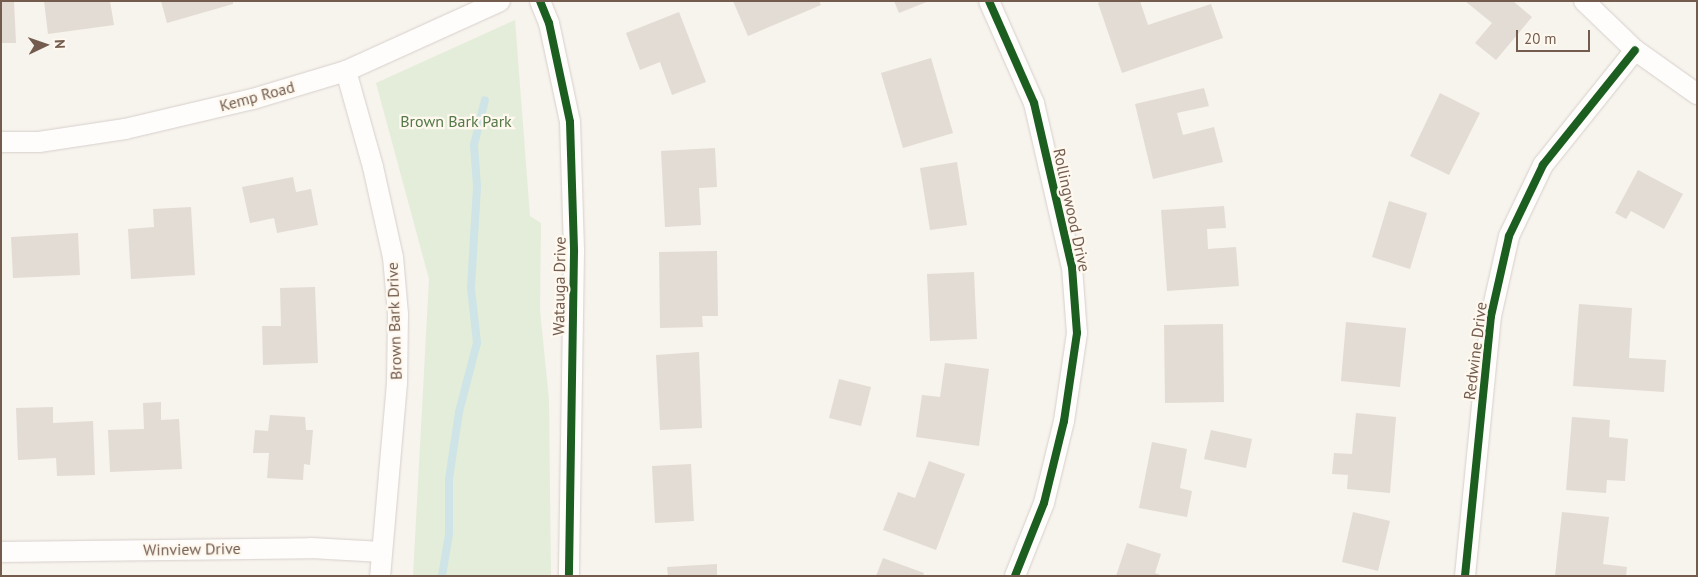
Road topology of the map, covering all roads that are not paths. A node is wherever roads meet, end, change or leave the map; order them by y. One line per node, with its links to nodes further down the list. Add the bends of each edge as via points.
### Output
1 (500, 1): 6 (street, Kemp Road)
2 (540, 1): 12 (street, Watauga Drive, via 549,23 570,122 574,252)
3 (990, 1): 13 (street, Rollingwood Drive, via 1034,103 1072,268 1077,333 1066,412 1046,494)
4 (1584, 1): 5 (street)
5 (1635, 50): 7 (street); 14 (street, Redwine Drive, via 1543,165 1509,236 1491,316)
6 (346, 71): 8 (street, Kemp Road, via 252,99 124,129 40,142); 10 (street, Brown Bark Drive, via 373,167 391,248 398,314 397,383)
7 (1697, 94)
8 (1, 142)
9 (1, 552): 10 (street, Winview Drive, via 310,548)
10 (382, 552): 11 (street, Brown Bark Drive)
11 (380, 576)
12 (569, 576)
13 (1015, 576)
14 (1465, 576)

